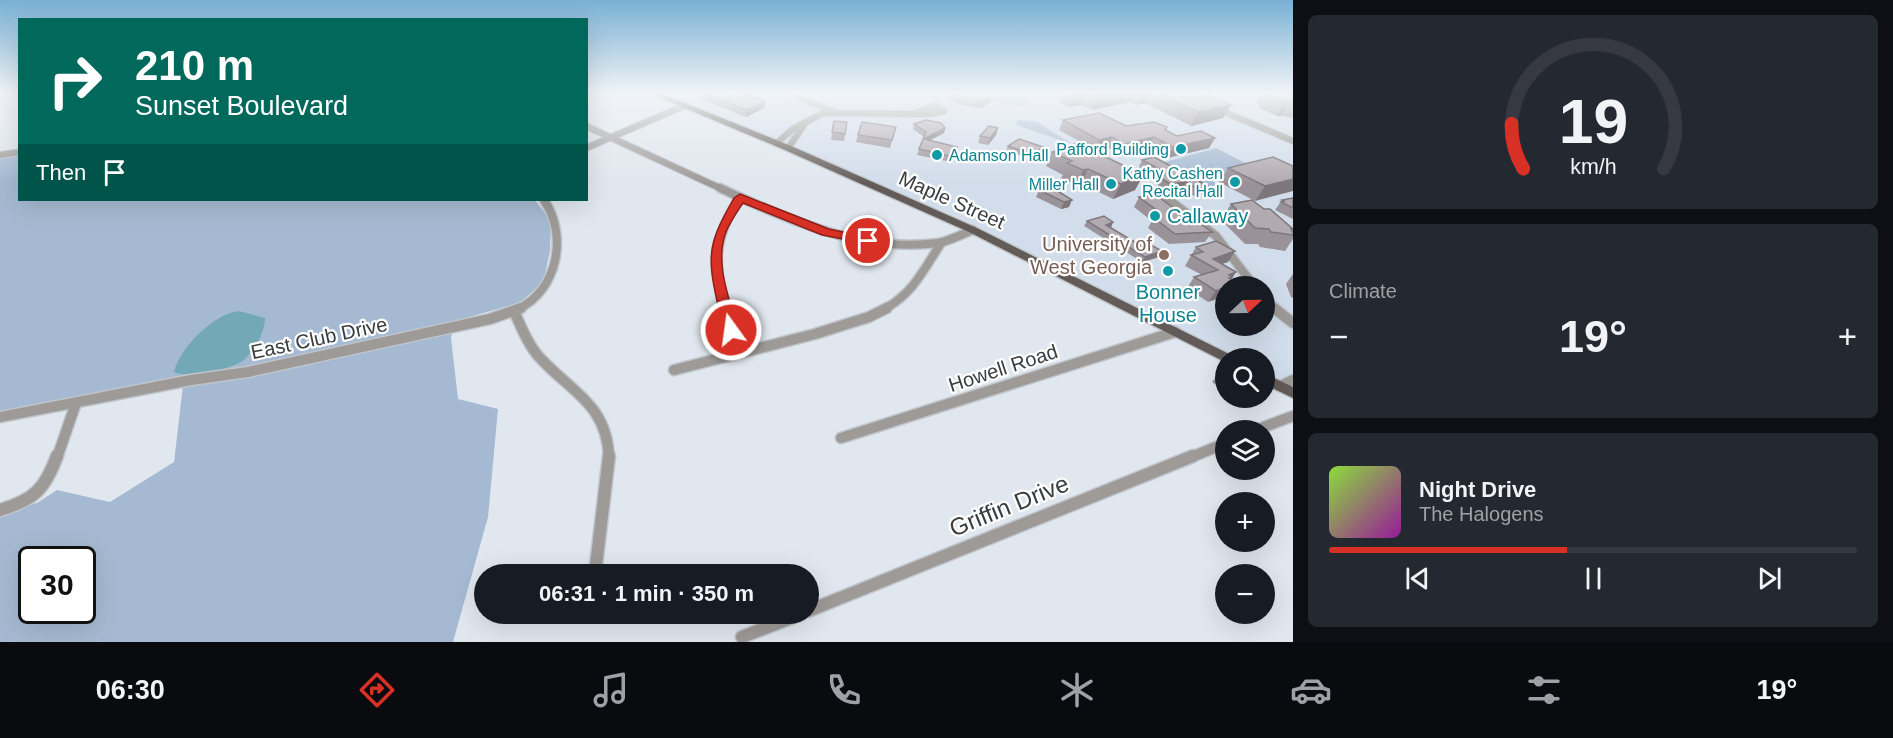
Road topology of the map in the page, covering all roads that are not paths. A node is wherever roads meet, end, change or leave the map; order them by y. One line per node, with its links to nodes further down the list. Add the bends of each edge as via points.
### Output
1 (646, 123): 7 (street)
2 (726, 123): 9 (main road, Maple Street)
3 (804, 123): 9 (street)
4 (805, 123): 11 (street)
5 (1251, 123): 8 (street)
6 (588, 127): 7 (street)
7 (612, 138): 10 (street); 14 (street)
8 (1293, 141)
9 (777, 144): 11 (main road, Maple Street)
10 (588, 147)
11 (788, 148): 17 (main road, Maple Street)
12 (18, 152): 13 (street)
13 (0, 155)
14 (740, 198): 18 (street, via 851,238 885,243); 25 (street, via 720,232 716,270)
15 (1168, 199): 19 (street, via 1216,236)
16 (545, 201): 21 (street, East Club Drive, via 556,218 556,258 550,276 531,303)
17 (973, 230): 18 (street); 23 (main road, Maple Street)
18 (941, 243): 25 (street, via 914,285 897,302 869,317)
19 (1246, 276)
20 (1275, 308): 22 (street)
21 (514, 310): 27 (street, East Club Drive, via 490,319 248,372); 34 (street, via 540,359 584,396 601,424 609,455)
22 (1293, 323)
23 (1175, 332): 24 (main road, Maple Street); 31 (street, Howell Road)
24 (1215, 352)
25 (736, 353): 26 (street)
26 (674, 370)
27 (76, 403): 29 (street, East Club Drive); 33 (street, via 41,489 20,504)
28 (1293, 416): 30 (street)
29 (0, 417)
30 (1275, 423)
31 (841, 438)
32 (1215, 447): 35 (street, Griffin Drive)
33 (0, 510)
34 (596, 564)
35 (819, 606)
36 (775, 624): 37 (street)
37 (742, 637)

